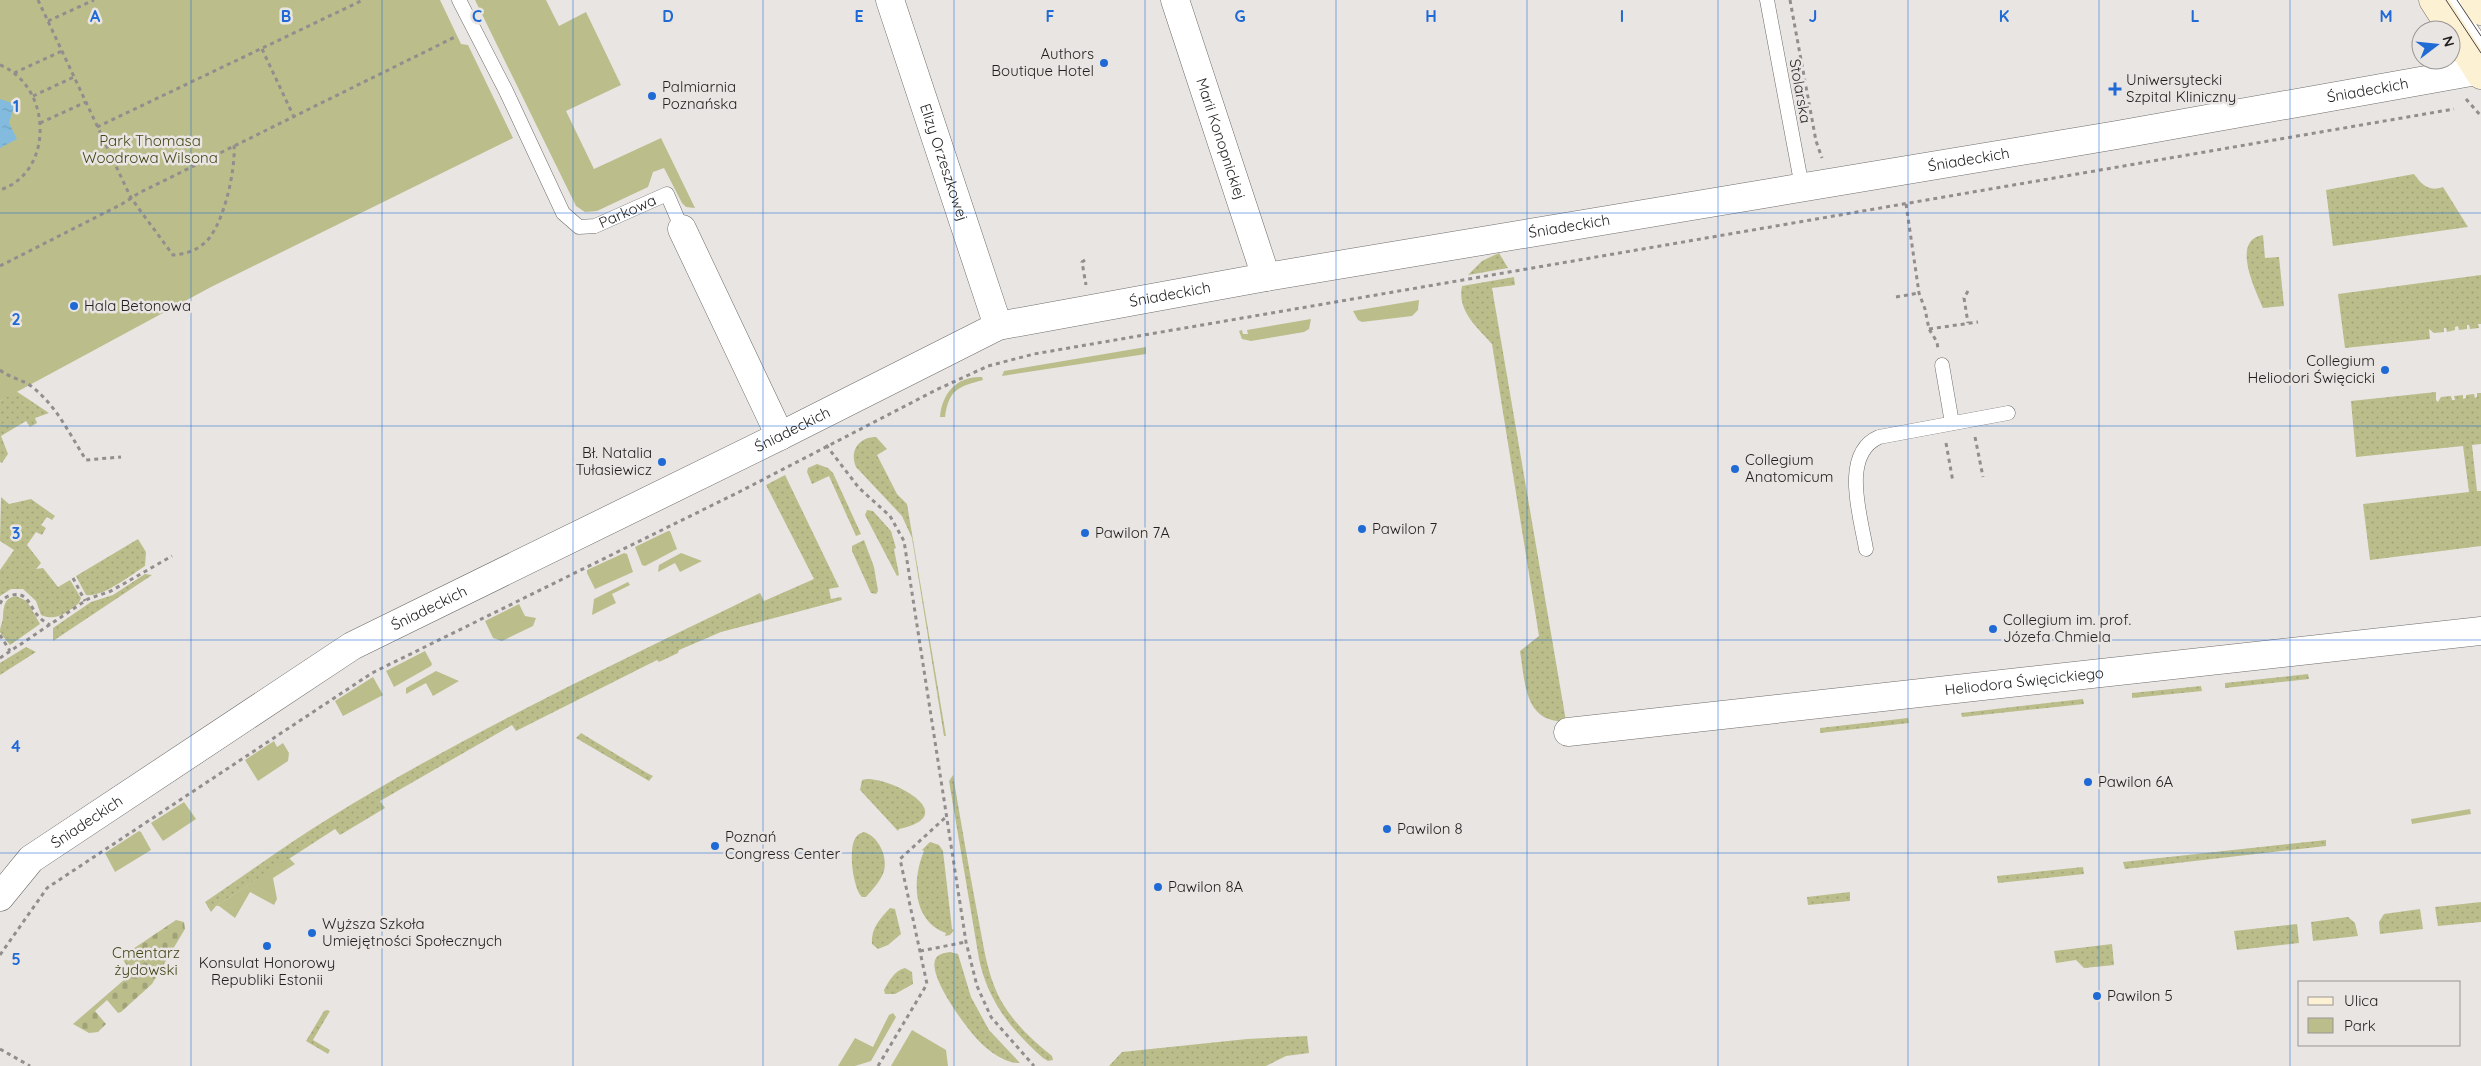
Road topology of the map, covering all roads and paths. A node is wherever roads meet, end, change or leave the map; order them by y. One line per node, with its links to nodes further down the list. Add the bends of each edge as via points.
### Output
1 (38, 0): 13 (path)
2 (94, 0): 13 (path)
3 (363, 0): 15 (path)
4 (459, 0): 14 (lane, Parkowa)
5 (890, 0): 44 (street, Elizy Orzeszkowej)
6 (1175, 0): 37 (street, Marii Konopnickiej)
7 (1767, 0): 30 (lane, Stolarska)
8 (1790, 0): 28 (path, via 1816,141)
9 (2433, 0): 17 (street)
10 (2452, 0): 17 (lane)
11 (2474, 0): 12 (street)
12 (2481, 11)
13 (48, 21): 16 (path)
14 (473, 29): 24 (path); 34 (lane, Parkowa, via 563,213 579,227 595,226 667,194)
15 (262, 49): 24 (path); 26 (path)
16 (62, 51): 19 (path); 20 (path)
17 (2480, 64): 30 (street, Śniadeckich, via 2470,72 2127,134)
18 (0, 65): 19 (path)
19 (14, 73): 21 (path)
20 (74, 77): 21 (path); 22 (path)
21 (33, 96): 25 (path)
22 (86, 102): 25 (path); 26 (path)
23 (2454, 109): 33 (path)
24 (293, 116): 27 (path)
25 (40, 123): 31 (path, via 32,160 24,173)
26 (97, 127): 32 (path)
27 (234, 145): 32 (path); 32 (path, via 236,163 217,227 203,245 173,255)
28 (1822, 158): 29 (path); 30 (path)
29 (1831, 159)
30 (1799, 175): 37 (street, Śniadeckich)
31 (0, 190)
32 (131, 198): 36 (path)
33 (1906, 204): 40 (path); 52 (path, via 1034,354 988,366)
34 (682, 228): 51 (street, Parkowa)
35 (1085, 260): 38 (path, via 1082,262)
36 (0, 266)
37 (1266, 277): 44 (street, Śniadeckich)
38 (1087, 287)
39 (1968, 291): 43 (path, via 1964,298)
40 (1919, 293): 41 (path); 45 (path)
41 (1896, 297)
42 (1978, 322): 43 (path)
43 (1968, 323): 45 (path)
44 (998, 326): 51 (street, Śniadeckich)
45 (1929, 330): 46 (path, via 1937,342)
46 (1942, 365): 50 (lane)
47 (0, 370): 53 (path, via 10,378 28,384 51,404 86,460)
48 (2008, 413): 49 (lane)
49 (1972, 419): 50 (lane); 54 (path)
50 (1948, 424): 55 (path); 56 (lane, via 1879,436 1863,450 1856,471 1855,488)
51 (780, 436): 68 (street, Śniadeckich, via 352,646 31,859)
52 (826, 446): 67 (path, via 858,488 890,516 904,541); 71 (path, via 740,492 372,673 47,888)
53 (121, 457)
54 (1982, 477)
55 (1954, 482)
56 (1866, 549)
57 (172, 556): 59 (path, via 111,591)
58 (73, 578): 59 (path)
59 (85, 601): 61 (path)
60 (0, 604): 61 (path, via 9,595 19,594 27,598 40,618)
61 (50, 625): 64 (path)
62 (2481, 631): 66 (street, Heliodora Święcickiego)
63 (0, 635): 64 (path)
64 (10, 651): 65 (path)
65 (0, 658)
66 (1568, 732)
67 (947, 816): 69 (path); 70 (path, via 900,859)
68 (0, 897)
69 (966, 942): 70 (path); 75 (path, via 977,986 991,1016)
70 (920, 951): 74 (path, via 927,984)
71 (0, 955)
72 (0, 1049): 73 (path)
73 (30, 1066)
74 (878, 1066)
75 (1034, 1066)

